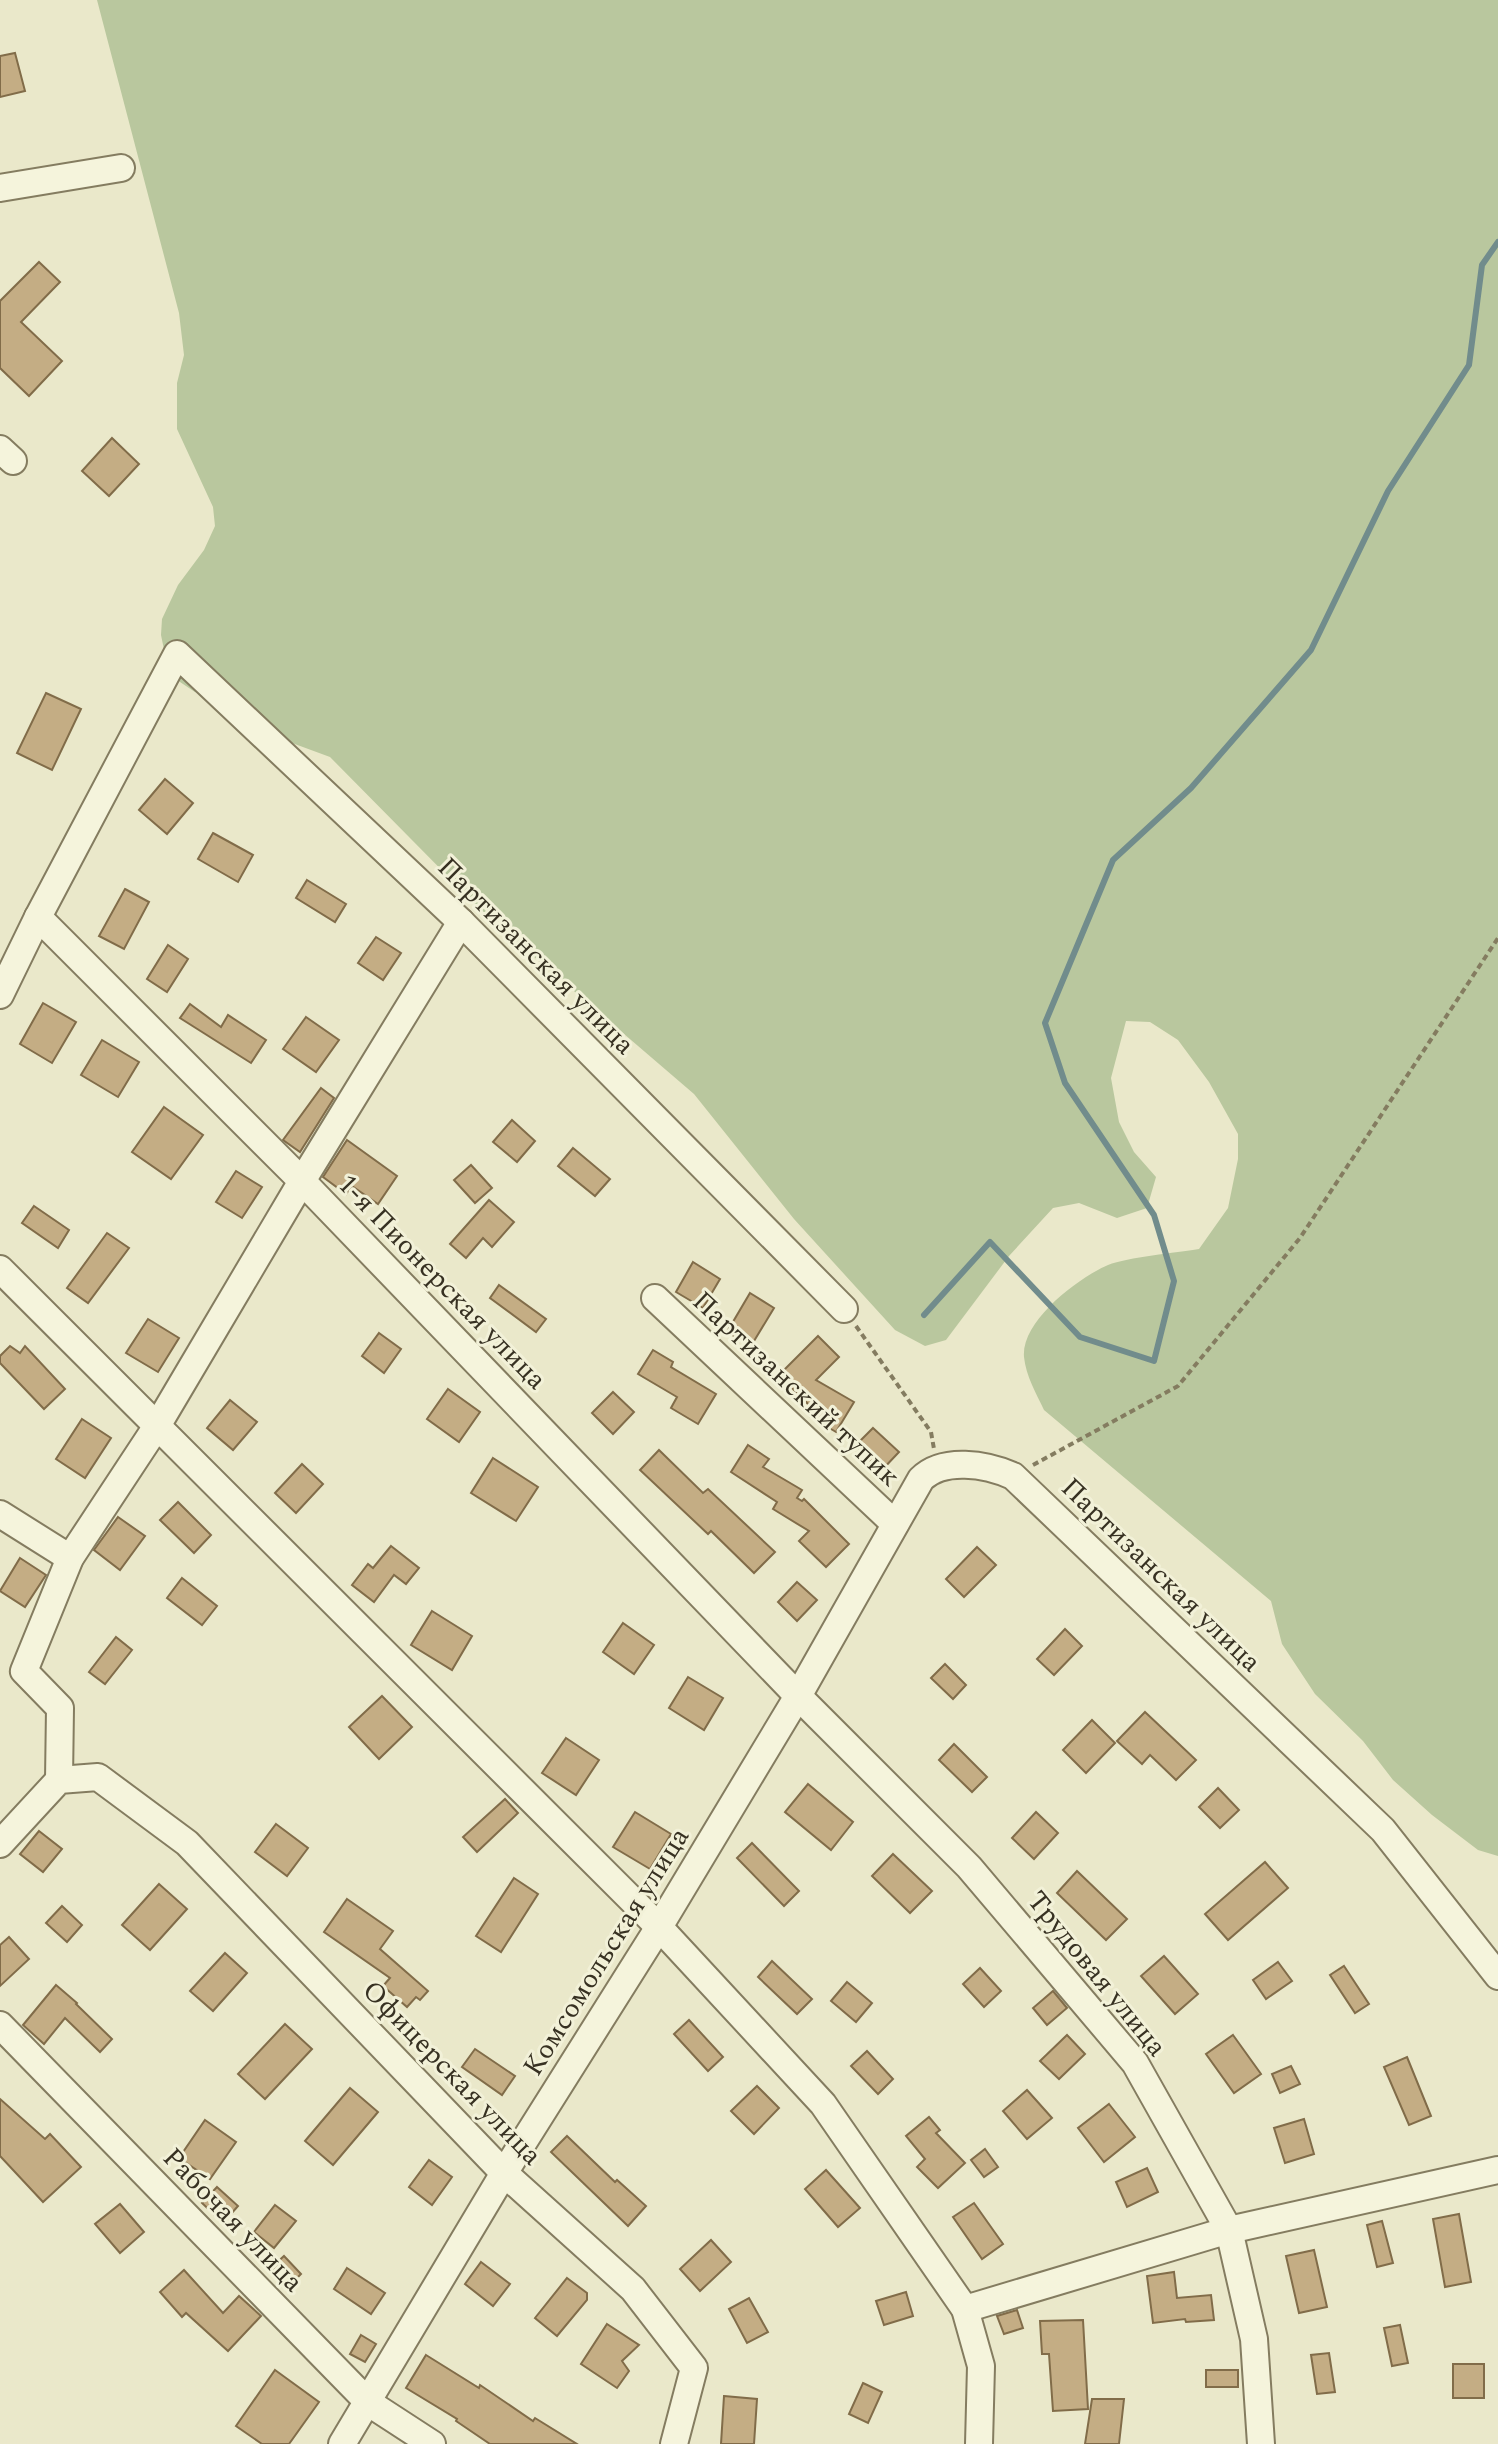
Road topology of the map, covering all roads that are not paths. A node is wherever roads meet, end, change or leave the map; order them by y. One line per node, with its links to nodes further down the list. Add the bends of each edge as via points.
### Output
1 (121, 168): 2 (street)
2 (0, 188)
3 (38, 917): 4 (street, Партизанская улица, via 177,654); 5 (street); 6 (street, 1-я Пионерская улица)
4 (461, 922): 6 (street); 9 (street, Партизанская улица)
5 (0, 995)
6 (302, 1181): 10 (street); 14 (street, 1-я Пионерская улица)
7 (0, 1269): 10 (street)
8 (655, 1298): 12 (street, Партизанский тупик)
9 (844, 1309)
10 (157, 1426): 13 (street); 17 (street)
11 (0, 1514): 13 (street)
12 (895, 1524): 14 (street); 18 (street, Партизанская улица, via 921,1479 937,1467 997,1469 1013,1476 1383,1830)
13 (70, 1558): 15 (street, via 24,1671 60,1708)
14 (798, 1696): 17 (street, Комсомольская улица); 22 (street, Трудовая улица, via 969,1867 1135,2063)
15 (59, 1780): 16 (street); 21 (street, Офицерская улица, via 98,1777 187,1843)
16 (5, 1830)
17 (659, 1927): 21 (street, Комсомольская улица); 23 (street, via 823,2104)
18 (1498, 1976)
19 (0, 2025): 24 (street, Рабочая улица)
20 (1498, 2170): 22 (street)
21 (504, 2173): 24 (street, Комсомольская улица); 27 (street, Офицерская улица, via 633,2289 694,2368)
22 (1229, 2230): 23 (street); 29 (street, Трудовая улица, via 1254,2339)
23 (965, 2309): 28 (street, via 981,2366)
24 (369, 2403): 25 (street, Комсомольская улица); 26 (street, Рабочая улица)
25 (342, 2444)
26 (432, 2444)
27 (674, 2444)
28 (979, 2444)
29 (1261, 2444)

